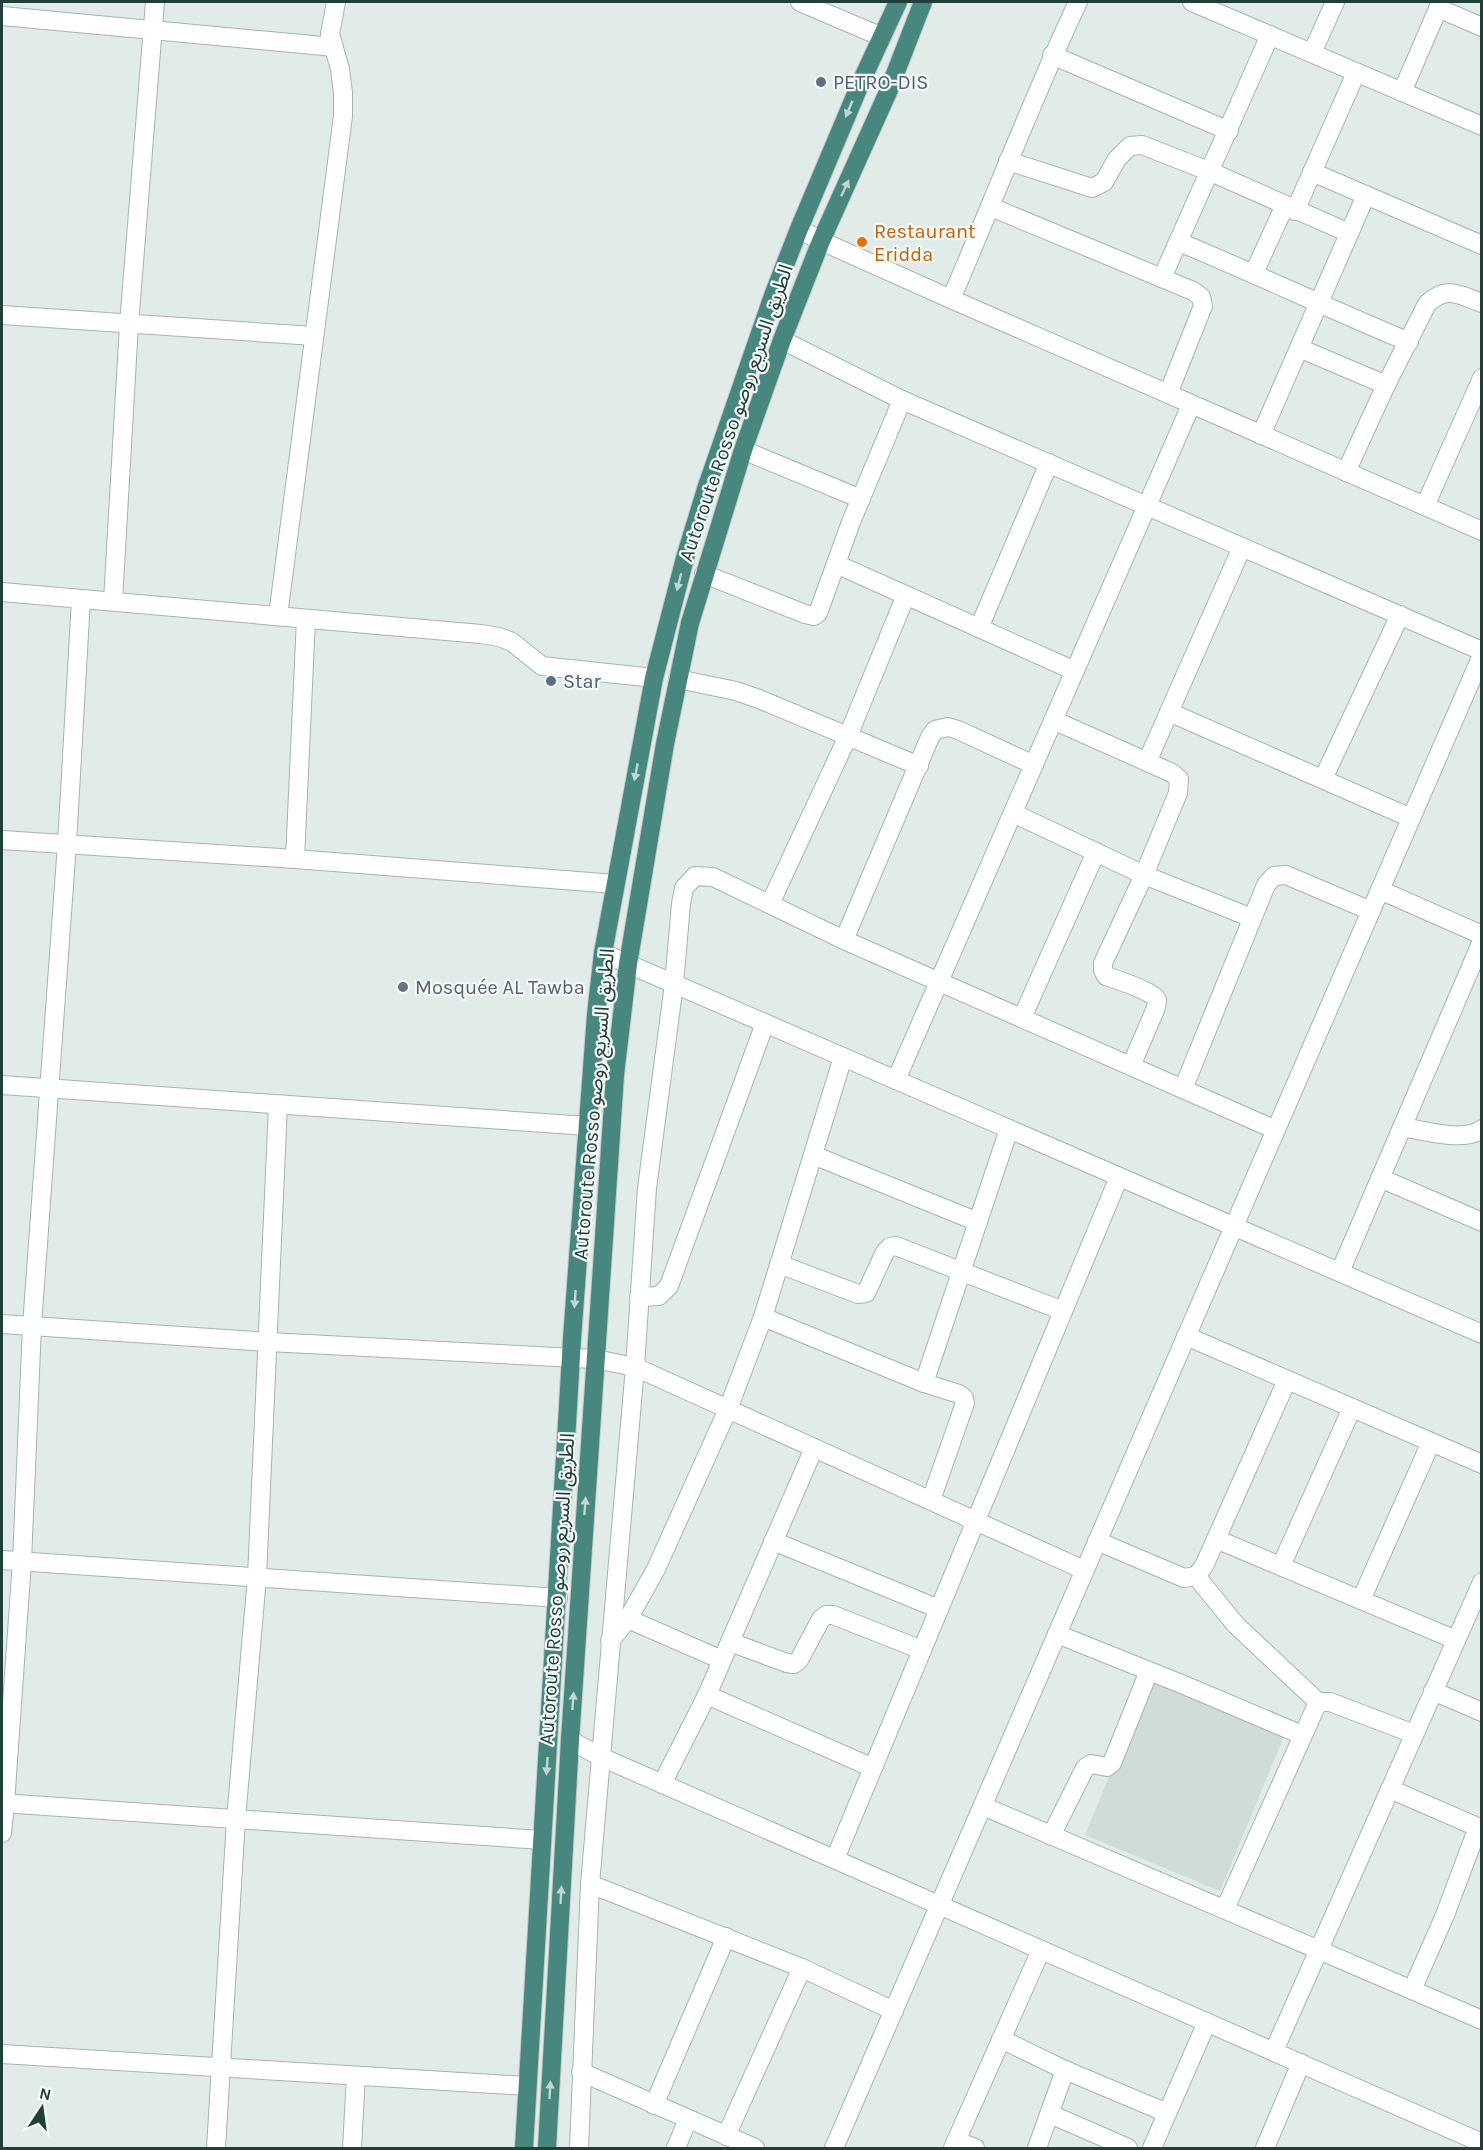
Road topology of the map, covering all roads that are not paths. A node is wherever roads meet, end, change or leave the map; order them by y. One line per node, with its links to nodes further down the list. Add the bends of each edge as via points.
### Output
1 (155, 2): 12 (street)
2 (336, 2): 15 (street, via 330,27)
3 (800, 2): 14 (street)
4 (898, 2): 14 (highway, Autoroute Rosso الطريق السريع روصو)
5 (923, 2): 30 (highway, Autoroute Rosso الطريق السريع روصو, one-way to 5, via 888,92)
6 (1077, 2): 17 (street)
7 (1192, 2): 13 (street)
8 (1335, 2): 16 (street)
9 (1439, 5): 11 (street); 19 (street)
10 (2, 16): 12 (street)
11 (1482, 27)
12 (152, 31): 15 (street); 39 (street)
13 (1270, 35): 16 (street); 21 (street)
14 (882, 37): 28 (highway, Autoroute Rosso الطريق السريع روصو, one-way to 28)
15 (334, 47): 40 (street, via 343,116)
16 (1312, 53): 18 (street)
17 (1052, 55): 21 (street); 22 (street)
18 (1356, 73): 19 (street); 24 (street)
19 (1402, 92): 20 (street)
20 (1482, 126)
21 (1229, 131): 23 (street)
22 (1008, 161): 23 (street, via 1092,188 1104,182 1130,146 1142,146); 26 (street)
23 (1211, 172): 27 (street); 31 (street)
24 (1312, 172): 25 (street); 27 (street)
25 (1366, 195): 29 (street); 32 (street)
26 (991, 207): 34 (street); 35 (street)
27 (1290, 208): 29 (street); 33 (street)
28 (799, 229): 30 (street); 70 (highway, Autoroute Rosso الطريق السريع روصو, one-way to 70, via 718,450)
29 (1349, 233): 37 (street)
30 (821, 241): 35 (street); 41 (highway, Autoroute Rosso الطريق السريع روصو)
31 (1179, 242): 33 (street); 34 (street)
32 (1482, 245)
33 (1254, 273): 37 (street)
34 (1162, 278): 46 (street, via 1193,291 1201,297 1203,306)
35 (951, 299): 46 (street)
36 (1482, 303): 42 (street, via 1449,291 1436,295 1427,304)
37 (1318, 304): 42 (street); 43 (street)
38 (2, 315): 39 (street)
39 (129, 324): 40 (street); 63 (street)
40 (314, 336): 65 (street)
41 (782, 340): 47 (street); 50 (highway, Autoroute Rosso الطريق السريع روصو)
42 (1409, 342): 45 (street)
43 (1299, 348): 45 (street); 49 (street)
44 (1482, 378): 55 (street)
45 (1386, 385): 52 (street)
46 (1168, 394): 48 (street)
47 (902, 400): 51 (street); 53 (street)
48 (1191, 405): 49 (street); 54 (street)
49 (1261, 435): 52 (street)
50 (743, 450): 53 (street); 59 (highway, Autoroute Rosso الطريق السريع روصو)
51 (1049, 464): 54 (street); 67 (street)
52 (1346, 472): 55 (street)
53 (861, 499): 58 (street)
54 (1147, 506): 57 (street); 69 (street)
55 (1425, 506): 56 (street)
56 (1482, 531)
57 (1242, 547): 64 (street); 72 (street)
58 (836, 564): 59 (street, via 822,606 814,616); 61 (street)
59 (704, 574): 71 (highway, Autoroute Rosso الطريق السريع روصو)
60 (2, 592): 62 (street)
61 (906, 595): 67 (street); 74 (street)
62 (81, 599): 63 (street); 82 (street)
63 (113, 601): 65 (street)
64 (1400, 615): 68 (street); 78 (street)
65 (278, 616): 66 (street)
66 (306, 619): 70 (street, via 499,637 512,642 542,666); 84 (street)
67 (979, 628): 69 (street)
68 (1482, 653): 80 (street)
69 (1075, 671): 73 (street)
70 (654, 678): 86 (highway, Autoroute Rosso الطريق السريع روصو, one-way to 86)
71 (678, 678): 74 (street, via 736,691); 95 (highway, Autoroute Rosso الطريق السريع روصو)
72 (1169, 712): 75 (street); 78 (street)
73 (1053, 720): 75 (street); 76 (street)
74 (848, 736): 77 (street); 88 (street)
75 (1147, 762): 85 (street, via 1172,773 1180,784)
76 (1034, 765): 77 (street, via 948,727 935,730 930,736); 79 (street)
77 (919, 766): 92 (street)
78 (1323, 779): 80 (street)
79 (1013, 813): 83 (street); 96 (street)
80 (1411, 818): 87 (street)
81 (2, 840): 82 (street)
82 (67, 844): 84 (street); 104 (street)
83 (1096, 852): 85 (street); 98 (street)
84 (295, 859): 86 (street)
85 (1144, 875): 90 (street); 101 (street, via 1103,963 1106,976 1148,992 1157,1001)
86 (615, 884): 94 (highway, Autoroute Rosso الطريق السريع روصو)
87 (1380, 890): 89 (street); 91 (street)
88 (770, 904): 92 (street); 97 (street, via 712,877 695,876 688,881 681,904)
89 (1371, 910): 90 (street, via 1286,875 1274,876 1266,885); 111 (street)
90 (1252, 918): 105 (street)
91 (1482, 935)
92 (844, 940): 96 (street)
93 (1482, 941): 108 (street)
94 (603, 952): 95 (street); 107 (highway, Autoroute Rosso الطريق السريع روصو)
95 (628, 964): 97 (street); 130 (highway, Autoroute Rosso الطريق السريع روصو, via 615,1075)
96 (939, 982): 98 (street); 102 (street)
97 (675, 984): 99 (street); 121 (street, via 647,1188)
98 (1022, 1018): 101 (street)
99 (765, 1023): 100 (street); 121 (street, via 669,1286 659,1296)
100 (843, 1057): 102 (street); 112 (street)
101 (1131, 1066): 105 (street)
102 (896, 1080): 109 (street)
103 (2, 1085): 104 (street)
104 (49, 1089): 106 (street); 125 (street)
105 (1183, 1089): 111 (street)
106 (278, 1105): 107 (street); 128 (street)
107 (588, 1126): 129 (highway, Autoroute Rosso الطريق السريع روصو, one-way to 129)
108 (1402, 1127): 110 (street, via 1458,1136); 114 (street)
109 (1009, 1129): 113 (street); 115 (street)
110 (1482, 1129)
111 (1276, 1130): 117 (street)
112 (813, 1155): 115 (street); 118 (street)
113 (1119, 1177): 117 (street); 122 (street)
114 (1380, 1178): 116 (street); 120 (street)
115 (978, 1222): 119 (street)
116 (1482, 1222)
117 (1234, 1226): 120 (street); 127 (street)
118 (779, 1264): 119 (street, via 858,1294 866,1293 890,1247); 123 (street)
119 (962, 1270): 122 (street); 133 (street)
120 (1340, 1272): 126 (street)
121 (639, 1297): 131 (street)
122 (1063, 1311): 140 (street)
123 (763, 1317): 133 (street); 135 (street)
124 (2, 1324): 125 (street)
125 (32, 1326): 128 (street); 145 (street)
126 (1482, 1334)
127 (1186, 1336): 132 (street); 143 (street)
128 (269, 1342): 129 (street); 149 (street)
129 (571, 1358): 130 (street); 151 (highway, Autoroute Rosso الطريق السريع روصو)
130 (595, 1359): 131 (street); 168 (highway, Autoroute Rosso الطريق السريع روصو, one-way to 130)
131 (635, 1367): 135 (street); 157 (street)
132 (1287, 1380): 134 (street); 141 (street)
133 (924, 1383): 139 (street, via 959,1394 965,1403)
134 (1352, 1408): 136 (street); 146 (street)
135 (728, 1409): 137 (street); 154 (street, via 656,1569)
136 (1431, 1442): 138 (street); 152 (street)
137 (814, 1448): 139 (street); 142 (street)
138 (1482, 1464)
139 (931, 1500): 140 (street)
140 (976, 1521): 147 (street); 153 (street)
141 (1216, 1539): 146 (street); 148 (street)
142 (774, 1541): 153 (street); 158 (street)
143 (1097, 1541): 147 (street); 148 (street, via 1184,1578)
144 (2, 1560): 145 (street)
145 (22, 1561): 149 (street); 173 (street)
146 (1281, 1566): 152 (street)
147 (1084, 1570): 155 (street)
148 (1196, 1576): 164 (street, via 1236,1625)
149 (257, 1577): 151 (street); 175 (street)
150 (1482, 1582): 156 (street)
151 (558, 1598): 179 (highway, Autoroute Rosso الطريق السريع روصو, one-way to 179)
152 (1361, 1600): 156 (street)
153 (939, 1609): 159 (street)
154 (628, 1619): 157 (street); 160 (street)
155 (1057, 1634): 161 (street); 174 (street)
156 (1456, 1640): 162 (street)
157 (610, 1641): 169 (street)
158 (730, 1642): 159 (street, via 794,1664 821,1619 833,1615); 160 (street)
159 (922, 1650): 170 (street)
160 (722, 1660): 163 (street)
161 (1149, 1671): 167 (street); 178 (street, via 1112,1763 1107,1767 1091,1764 1085,1768)
162 (1433, 1691): 165 (street); 166 (street)
163 (707, 1695): 170 (street); 171 (street)
164 (1318, 1702): 166 (street, via 1330,1702); 167 (street)
165 (1482, 1712)
166 (1414, 1734): 172 (street)
167 (1302, 1735): 183 (street)
168 (570, 1740): 169 (street); 211 (highway, Autoroute Rosso الطريق السريع روصو, one-way to 168)
169 (601, 1757): 171 (street); 181 (street)
170 (873, 1768): 180 (street)
171 (663, 1784): 180 (street)
172 (1390, 1789): 176 (street); 185 (street)
173 (3, 1804): 175 (street); 177 (street)
174 (982, 1806): 178 (street); 182 (street)
175 (236, 1819): 179 (street); 196 (street)
176 (1480, 1828): 188 (street)
177 (2, 1833)
178 (1051, 1836): 183 (street)
179 (542, 1840): 200 (highway, Autoroute Rosso الطريق السريع روصو)
180 (835, 1859): 182 (street)
181 (590, 1884): 184 (street); 198 (street)
182 (940, 1905): 186 (street); 189 (street)
183 (1225, 1909): 185 (street)
184 (726, 1937): 187 (street); 201 (street)
185 (1318, 1949): 188 (street); 193 (street)
186 (1041, 1950): 191 (street); 192 (street)
187 (802, 1968): 189 (street); 205 (street)
188 (1412, 1990): 190 (street)
189 (894, 2011): 215 (street)
190 (1482, 2020)
191 (1207, 2022): 193 (street); 202 (street)
192 (1001, 2039): 197 (street); 207 (street)
193 (1274, 2051): 195 (street)
194 (2, 2054): 196 (street)
195 (1301, 2063): 206 (street); 220 (street)
196 (221, 2067): 199 (street); 208 (street)
197 (1065, 2070): 202 (street); 203 (street)
198 (581, 2072): 201 (street); 212 (street)
199 (356, 2076): 200 (street); 209 (street)
200 (527, 2086): 210 (highway, Autoroute Rosso الطريق السريع روصو)
201 (654, 2104): 204 (street)
202 (1167, 2113): 219 (street)
203 (1050, 2114): 217 (street); 218 (street)
204 (688, 2120): 205 (street); 213 (street)
205 (726, 2136): 214 (street)
206 (1482, 2143)
207 (954, 2145): 216 (street)
208 (216, 2148)
209 (352, 2148)
210 (524, 2148)
211 (546, 2148)
212 (579, 2148)
213 (676, 2148)
214 (755, 2148)
215 (834, 2148)
216 (975, 2148)
217 (1038, 2148)
218 (1128, 2148)
219 (1152, 2148)
220 (1265, 2148)

